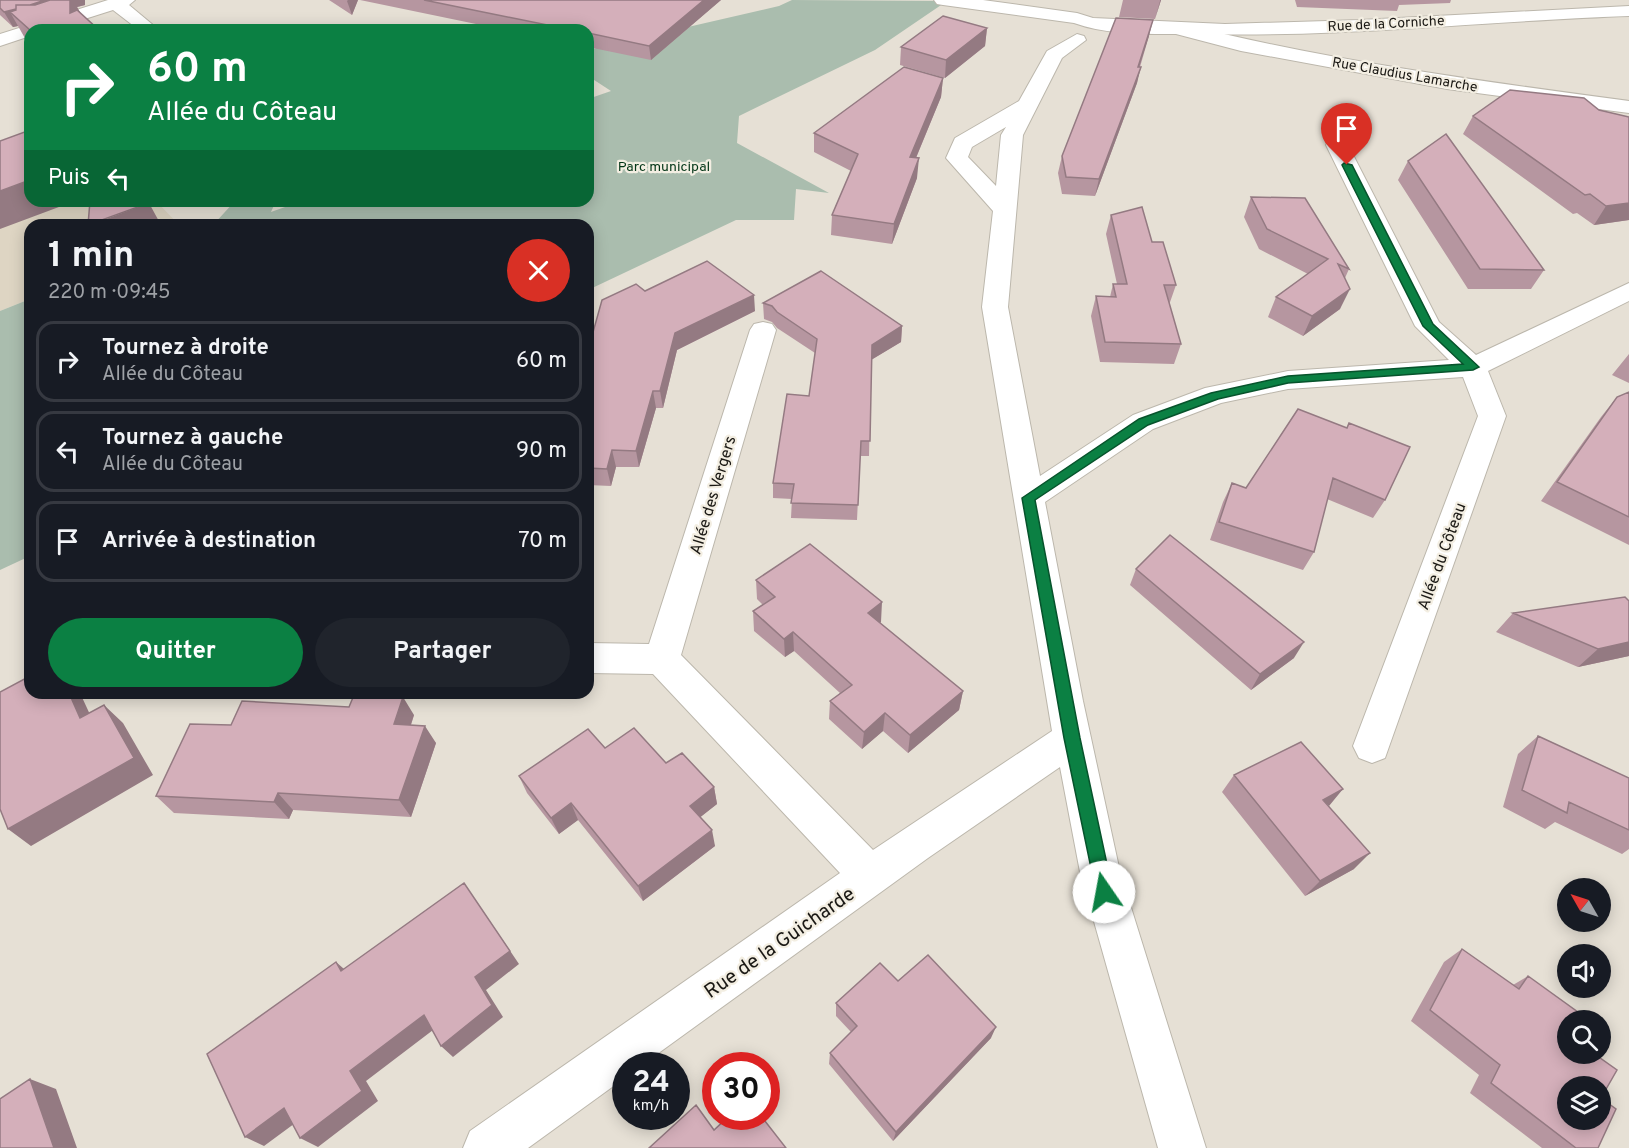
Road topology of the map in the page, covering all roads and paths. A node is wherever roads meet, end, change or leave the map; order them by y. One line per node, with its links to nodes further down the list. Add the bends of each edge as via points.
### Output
1 (137, 0): 3 (street)
2 (943, 0): 4 (street, Rue de la Corniche)
3 (121, 2): 7 (street); 8 (street)
4 (982, 6): 6 (street, Rue de la Corniche); 12 (street, Rue de la Corniche)
5 (1629, 11): 9 (street, Rue de la Corniche)
6 (1059, 17): 11 (street, Rue de la Corniche, via 1077,18); 12 (street, via 1046,21)
7 (50, 24)
8 (144, 24)
9 (1184, 30): 11 (street, Rue de la Corniche); 15 (street, Rue Claudius Lamarche, via 1241,45 1447,83)
10 (24, 32): 13 (street)
11 (1087, 33): 12 (street)
12 (1047, 37): 14 (street)
13 (0, 40)
14 (1028, 105): 17 (street, via 1012,135); 17 (street, via 963,143 957,158)
15 (1629, 107)
16 (1337, 145): 20 (street, Allée du Côteau, via 1428,326)
17 (1005, 210): 21 (street, via 995,307)
18 (1629, 291): 20 (street)
19 (763, 330): 23 (street, Allée des Vergers)
20 (1473, 367): 21 (street, via 1288,380 1215,395 1143,422); 25 (street, Allée du Côteau, via 1492,416)
21 (1029, 498): 24 (street)
22 (594, 658): 23 (street)
23 (662, 659): 26 (street)
24 (1072, 738): 26 (street, Rue de la Guicharde); 28 (street, via 1104,892)
25 (1372, 746)
26 (871, 876): 27 (street, Rue de la Guicharde)
27 (487, 1148)
28 (1182, 1148)

